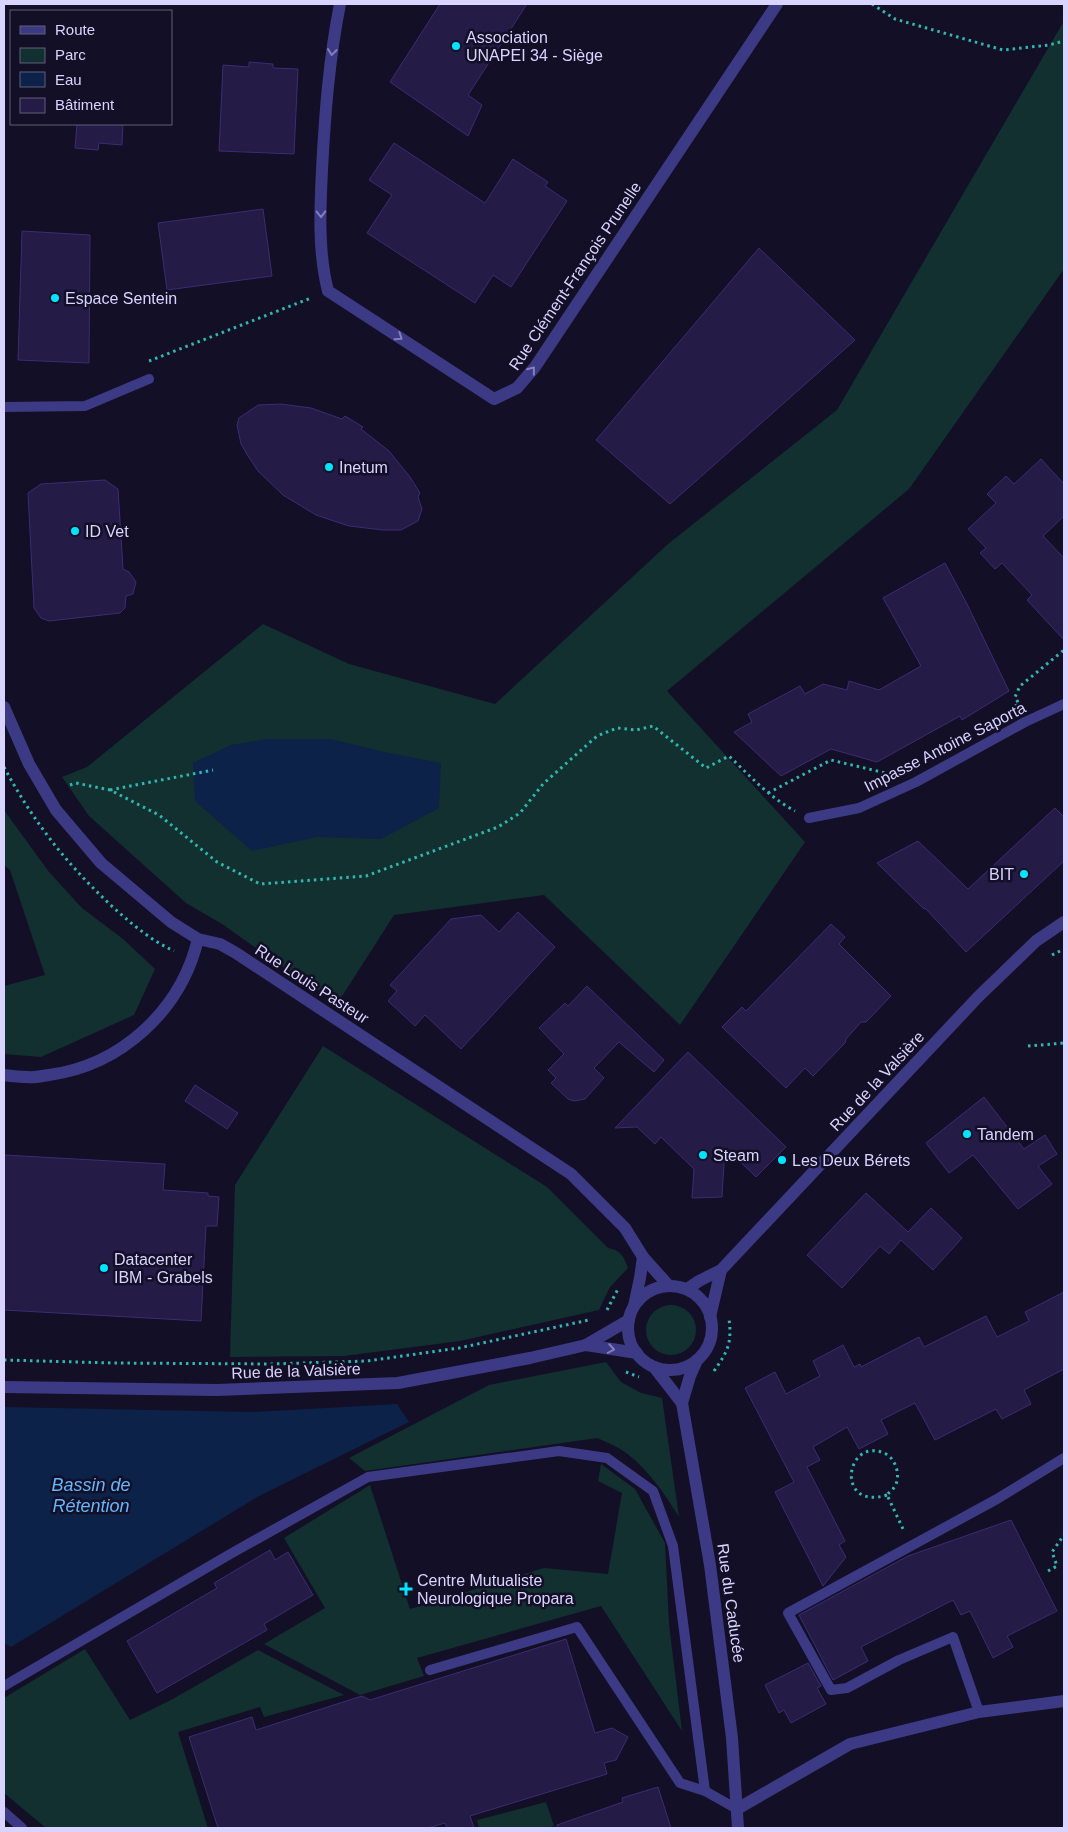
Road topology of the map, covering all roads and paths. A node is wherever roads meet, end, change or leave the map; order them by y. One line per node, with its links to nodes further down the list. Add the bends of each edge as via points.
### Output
1 (340, 4): 5 (street, one-way to 5, via 325,103 321,187 322,267)
2 (777, 4): 5 (street, Rue Clément-François Prunelle, one-way to 2, via 494,399 517,388 535,368)
3 (872, 4): 4 (path, via 895,19 1003,50)
4 (1064, 41)
5 (328, 291): 6 (path)
6 (142, 364)
7 (149, 380): 8 (lane, via 85,406)
8 (4, 407)
9 (1064, 650): 12 (path, via 1020,686 1014,697 1019,704)
10 (1064, 704): 18 (lane, Impasse Antoine Saporta, via 1024,722 916,782 859,808)
11 (4, 707): 20 (street, Rue Louis Pasteur, via 29,764 56,810 101,863 154,909)
12 (1010, 709)
13 (213, 770): 16 (path)
14 (894, 775): 17 (path, via 831,760)
15 (70, 785): 16 (path, via 76,783)
16 (110, 790): 17 (path, via 159,815 217,862 260,884 366,876 498,827 520,813 543,784 597,736 617,728 636,730 653,726 706,768 729,756)
17 (768, 793): 18 (path)
18 (809, 818)
19 (1064, 922): 25 (street, Rue de la Valsière, via 1036,941 978,997)
20 (198, 939): 23 (street, via 190,966 173,997 158,1018 130,1043 98,1062 69,1072 28,1078); 24 (street, Rue Louis Pasteur, via 220,944 236,953 572,1174 625,1228)
21 (1064, 1043): 22 (path)
22 (1028, 1046)
23 (4, 1075)
24 (643, 1257): 27 (street, Rue Louis Pasteur); 29 (street)
25 (721, 1270): 28 (street, Rue de la Valsière); 33 (street)
26 (620, 1286): 30 (path)
27 (669, 1286): 28 (street); 29 (street, via 648,1292)
28 (687, 1290): 33 (street, via 706,1305)
29 (631, 1314): 35 (street, Rue de la Valsière); 36 (street, via 630,1338)
30 (604, 1315)
31 (729, 1316): 41 (path, via 731,1336 724,1357)
32 (597, 1317): 34 (path)
33 (710, 1317): 38 (street, via 710,1340)
34 (583, 1322): 35 (path); 37 (path, via 459,1348 367,1361 272,1364)
35 (586, 1345): 36 (street, Rue de la Valsière, one-way to 36); 43 (street, Rue de la Valsière, via 398,1383 217,1390)
36 (637, 1353): 39 (street)
37 (4, 1360)
38 (697, 1360): 39 (street, via 676,1369); 44 (street, Rue du Caducée)
39 (654, 1366): 44 (street, Rue du Caducée)
40 (618, 1368): 42 (path)
41 (713, 1373)
42 (641, 1379)
43 (4, 1387)
44 (682, 1403): 55 (street, Rue du Caducée, via 710,1565 732,1738)
45 (1064, 1458): 48 (lane, via 997,1499)
46 (887, 1495): 46 (path, via 895,1486 898,1474 894,1462 886,1454 873,1451 862,1454 853,1464 850,1476 854,1488 863,1496); 48 (path)
47 (1064, 1535): 49 (path, via 1052,1552 1057,1566)
48 (911, 1545): 53 (lane, via 788,1613 831,1690 847,1688 899,1660 953,1638)
49 (1048, 1571)
50 (430, 1670): 54 (lane, via 577,1627 680,1783)
51 (4, 1686): 54 (lane, via 368,1477 559,1451 606,1458 653,1491 674,1546)
52 (1064, 1701): 53 (street)
53 (979, 1712): 55 (street, via 850,1744)
54 (705, 1791): 55 (lane)
55 (737, 1809): 58 (street, Rue du Caducée)
56 (4, 1812): 57 (lane)
57 (22, 1828)
58 (738, 1828)

